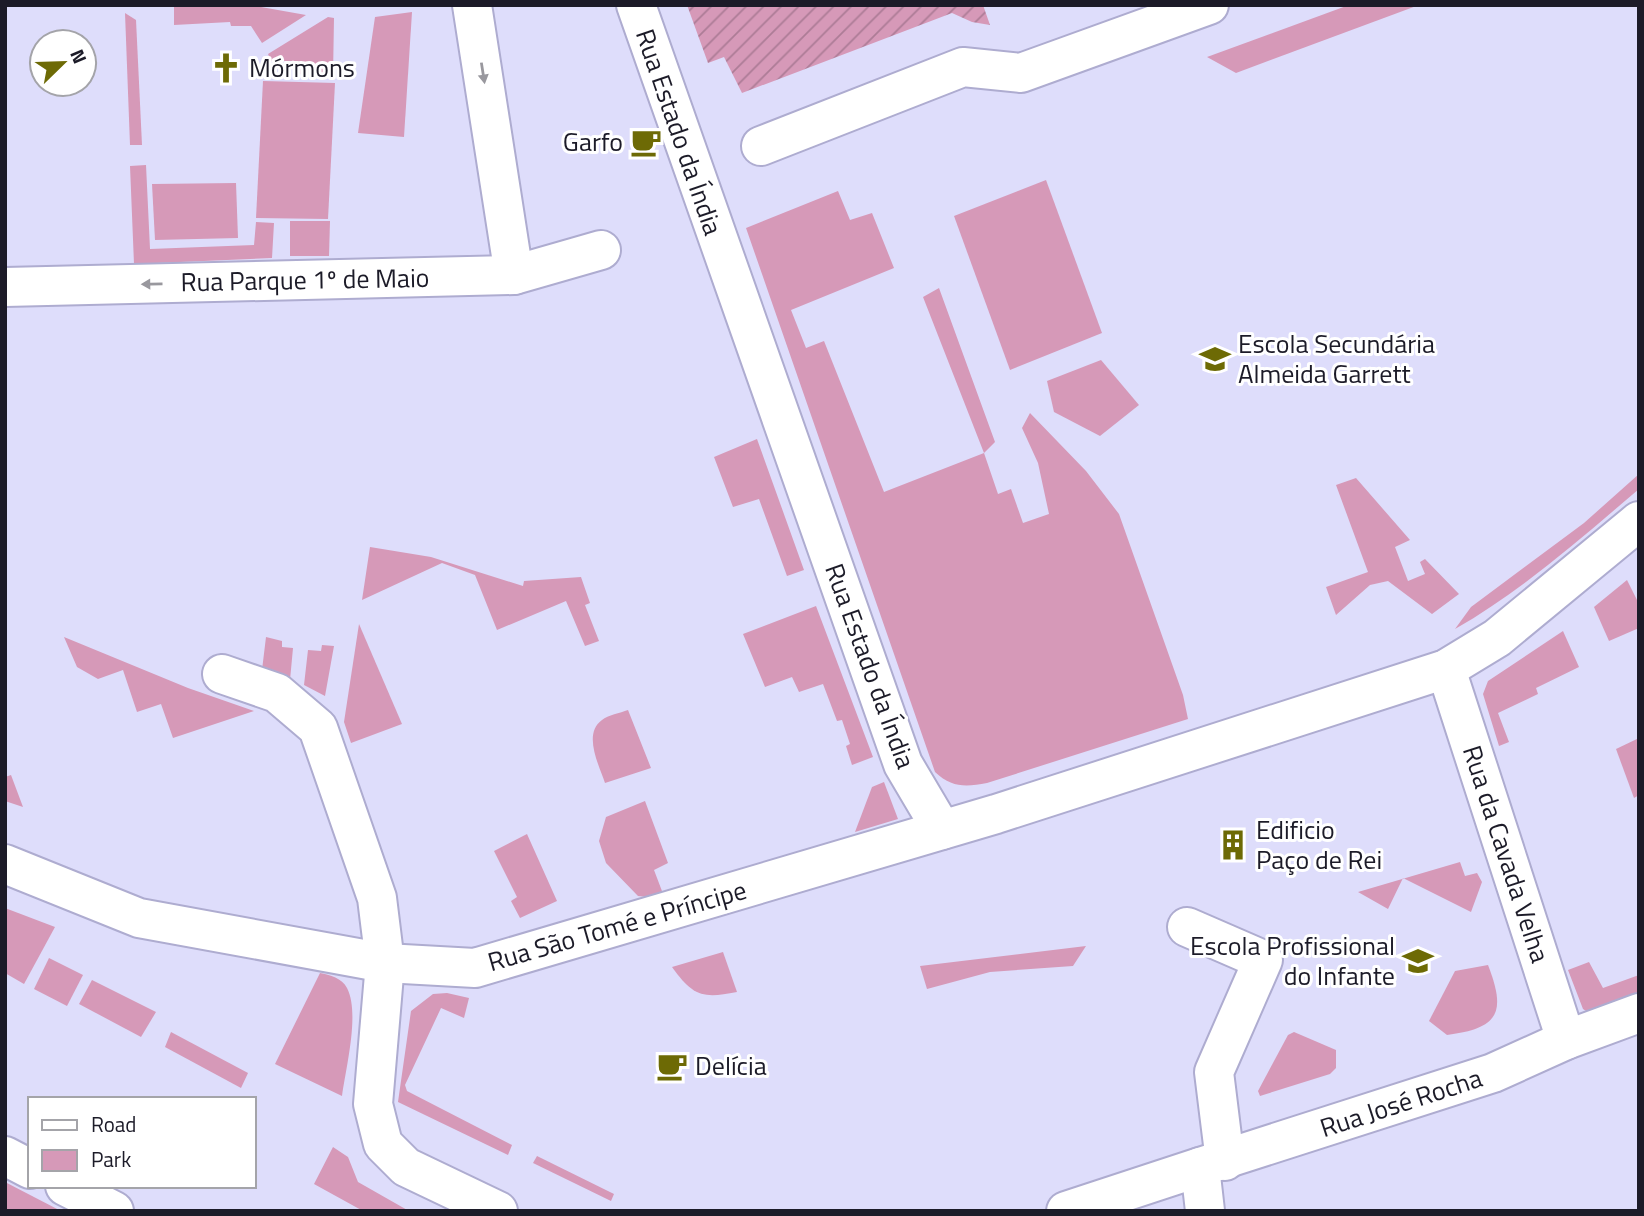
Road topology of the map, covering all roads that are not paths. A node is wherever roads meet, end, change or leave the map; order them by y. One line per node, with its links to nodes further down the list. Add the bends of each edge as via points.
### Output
1 (472, 5): 6 (street, one-way to 6)
2 (636, 5): 11 (street, Rua Estado da Índia, via 903,764)
3 (1209, 5): 4 (street, via 1021,73 963,67)
4 (761, 146)
5 (601, 250): 6 (street, Rua Parque 1º de Maio)
6 (514, 275): 7 (street, Rua Parque 1º de Maio, one-way to 7)
7 (5, 287)
8 (1639, 521): 9 (street, via 1497,638)
9 (1446, 669): 11 (street); 16 (street, Rua da Cavada Velha)
10 (222, 674): 14 (street, via 277,693 318,728 377,898)
11 (942, 830): 14 (street, Rua São Tomé e Príncipe, via 475,968)
12 (5, 864): 14 (street, Rua São Tomé e Príncipe, via 139,918)
13 (1186, 927): 18 (street, via 1263,960 1214,1072)
14 (385, 963): 22 (street, via 373,1104 383,1144 406,1167)
15 (1639, 1013): 16 (street, Rua José Rocha)
16 (1566, 1040): 18 (street, Rua José Rocha, via 1493,1073)
17 (5, 1156): 19 (street)
18 (1213, 1164): 23 (street, Rua José Rocha); 24 (street)
19 (28, 1168)
20 (69, 1188): 21 (street)
21 (114, 1211)
22 (498, 1211)
23 (1066, 1211)
24 (1205, 1211)

